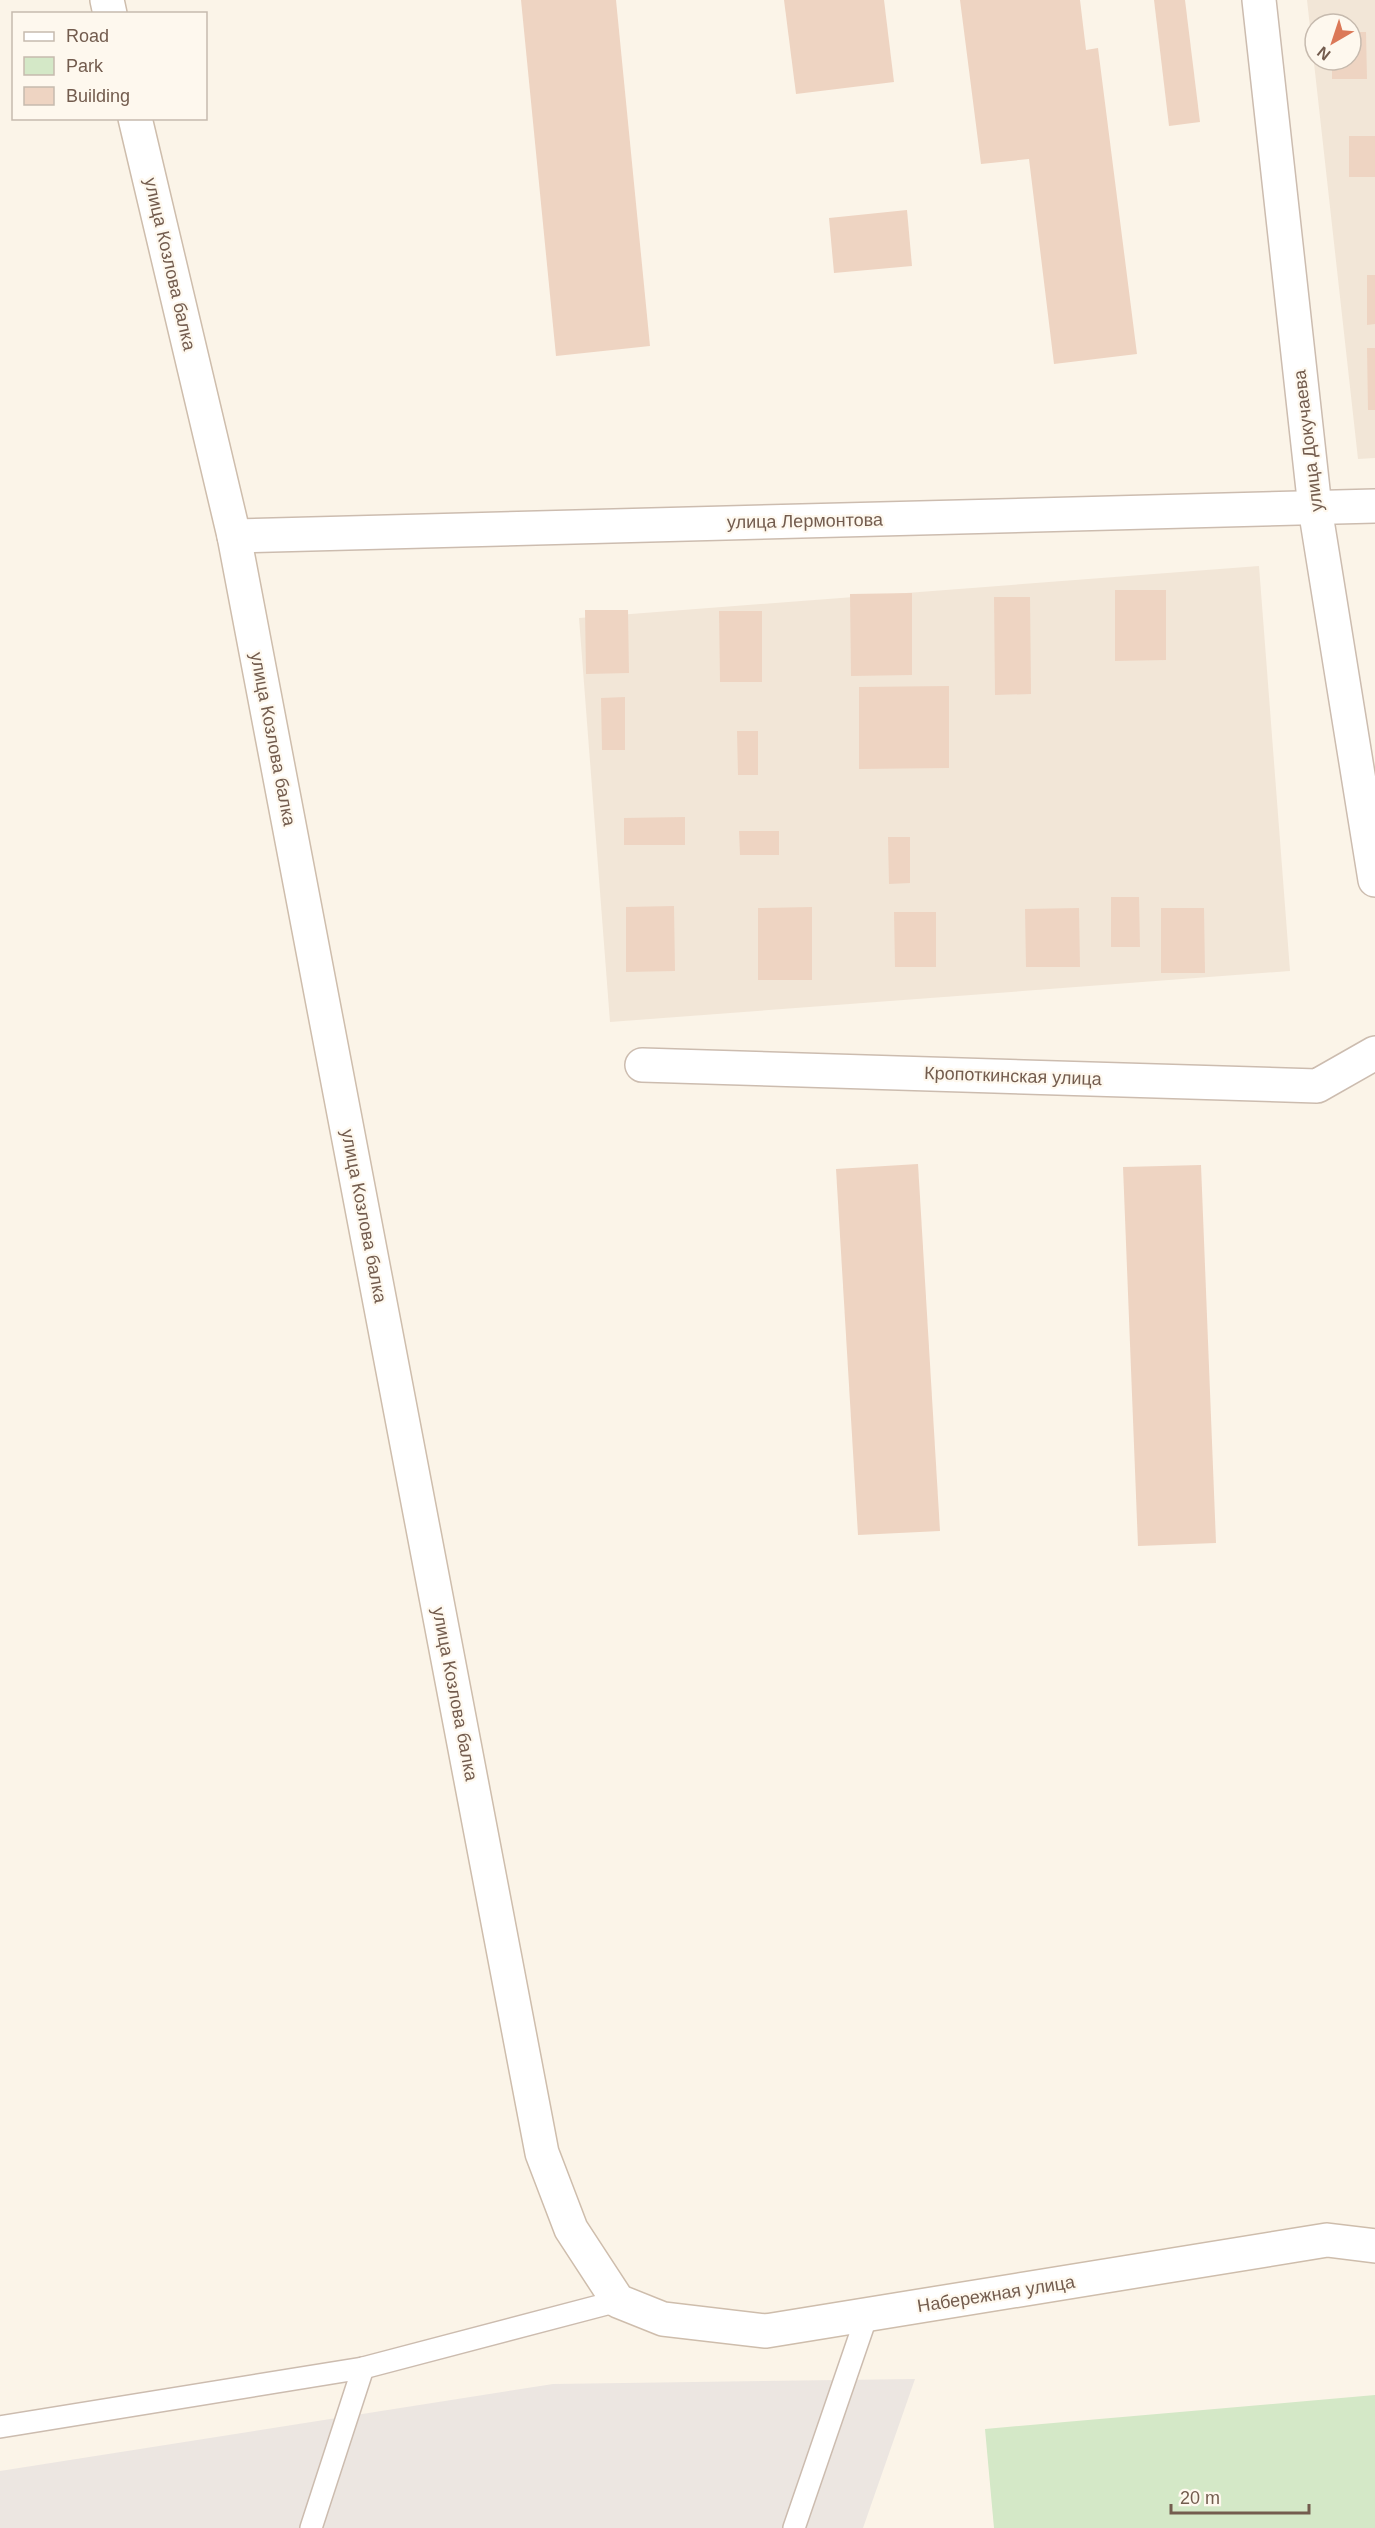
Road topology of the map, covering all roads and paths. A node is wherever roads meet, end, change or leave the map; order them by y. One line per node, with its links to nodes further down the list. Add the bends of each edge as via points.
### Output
1 (1259, 0): 4 (main road, улица Докучаева)
2 (135, 120): 5 (main road, улица Козлова балка)
3 (1375, 506): 4 (main road, улица Лермонтова)
4 (1315, 508): 5 (main road, улица Лермонтова); 6 (main road, улица Докучаева)
5 (234, 536): 10 (main road, улица Козлова балка, via 542,2153 571,2229)
6 (1375, 880)
7 (1375, 1053): 8 (main road, Кропоткинская улица, via 1317,1086)
8 (642, 1065)
9 (1375, 2246): 11 (main road, Набережная улица, via 1327,2240)
10 (618, 2301): 11 (main road, Набережная улица, via 663,2319 766,2331); 12 (lane)
11 (867, 2315): 15 (lane)
12 (363, 2368): 13 (lane); 14 (lane)
13 (0, 2427)
14 (311, 2528)
15 (794, 2528)

